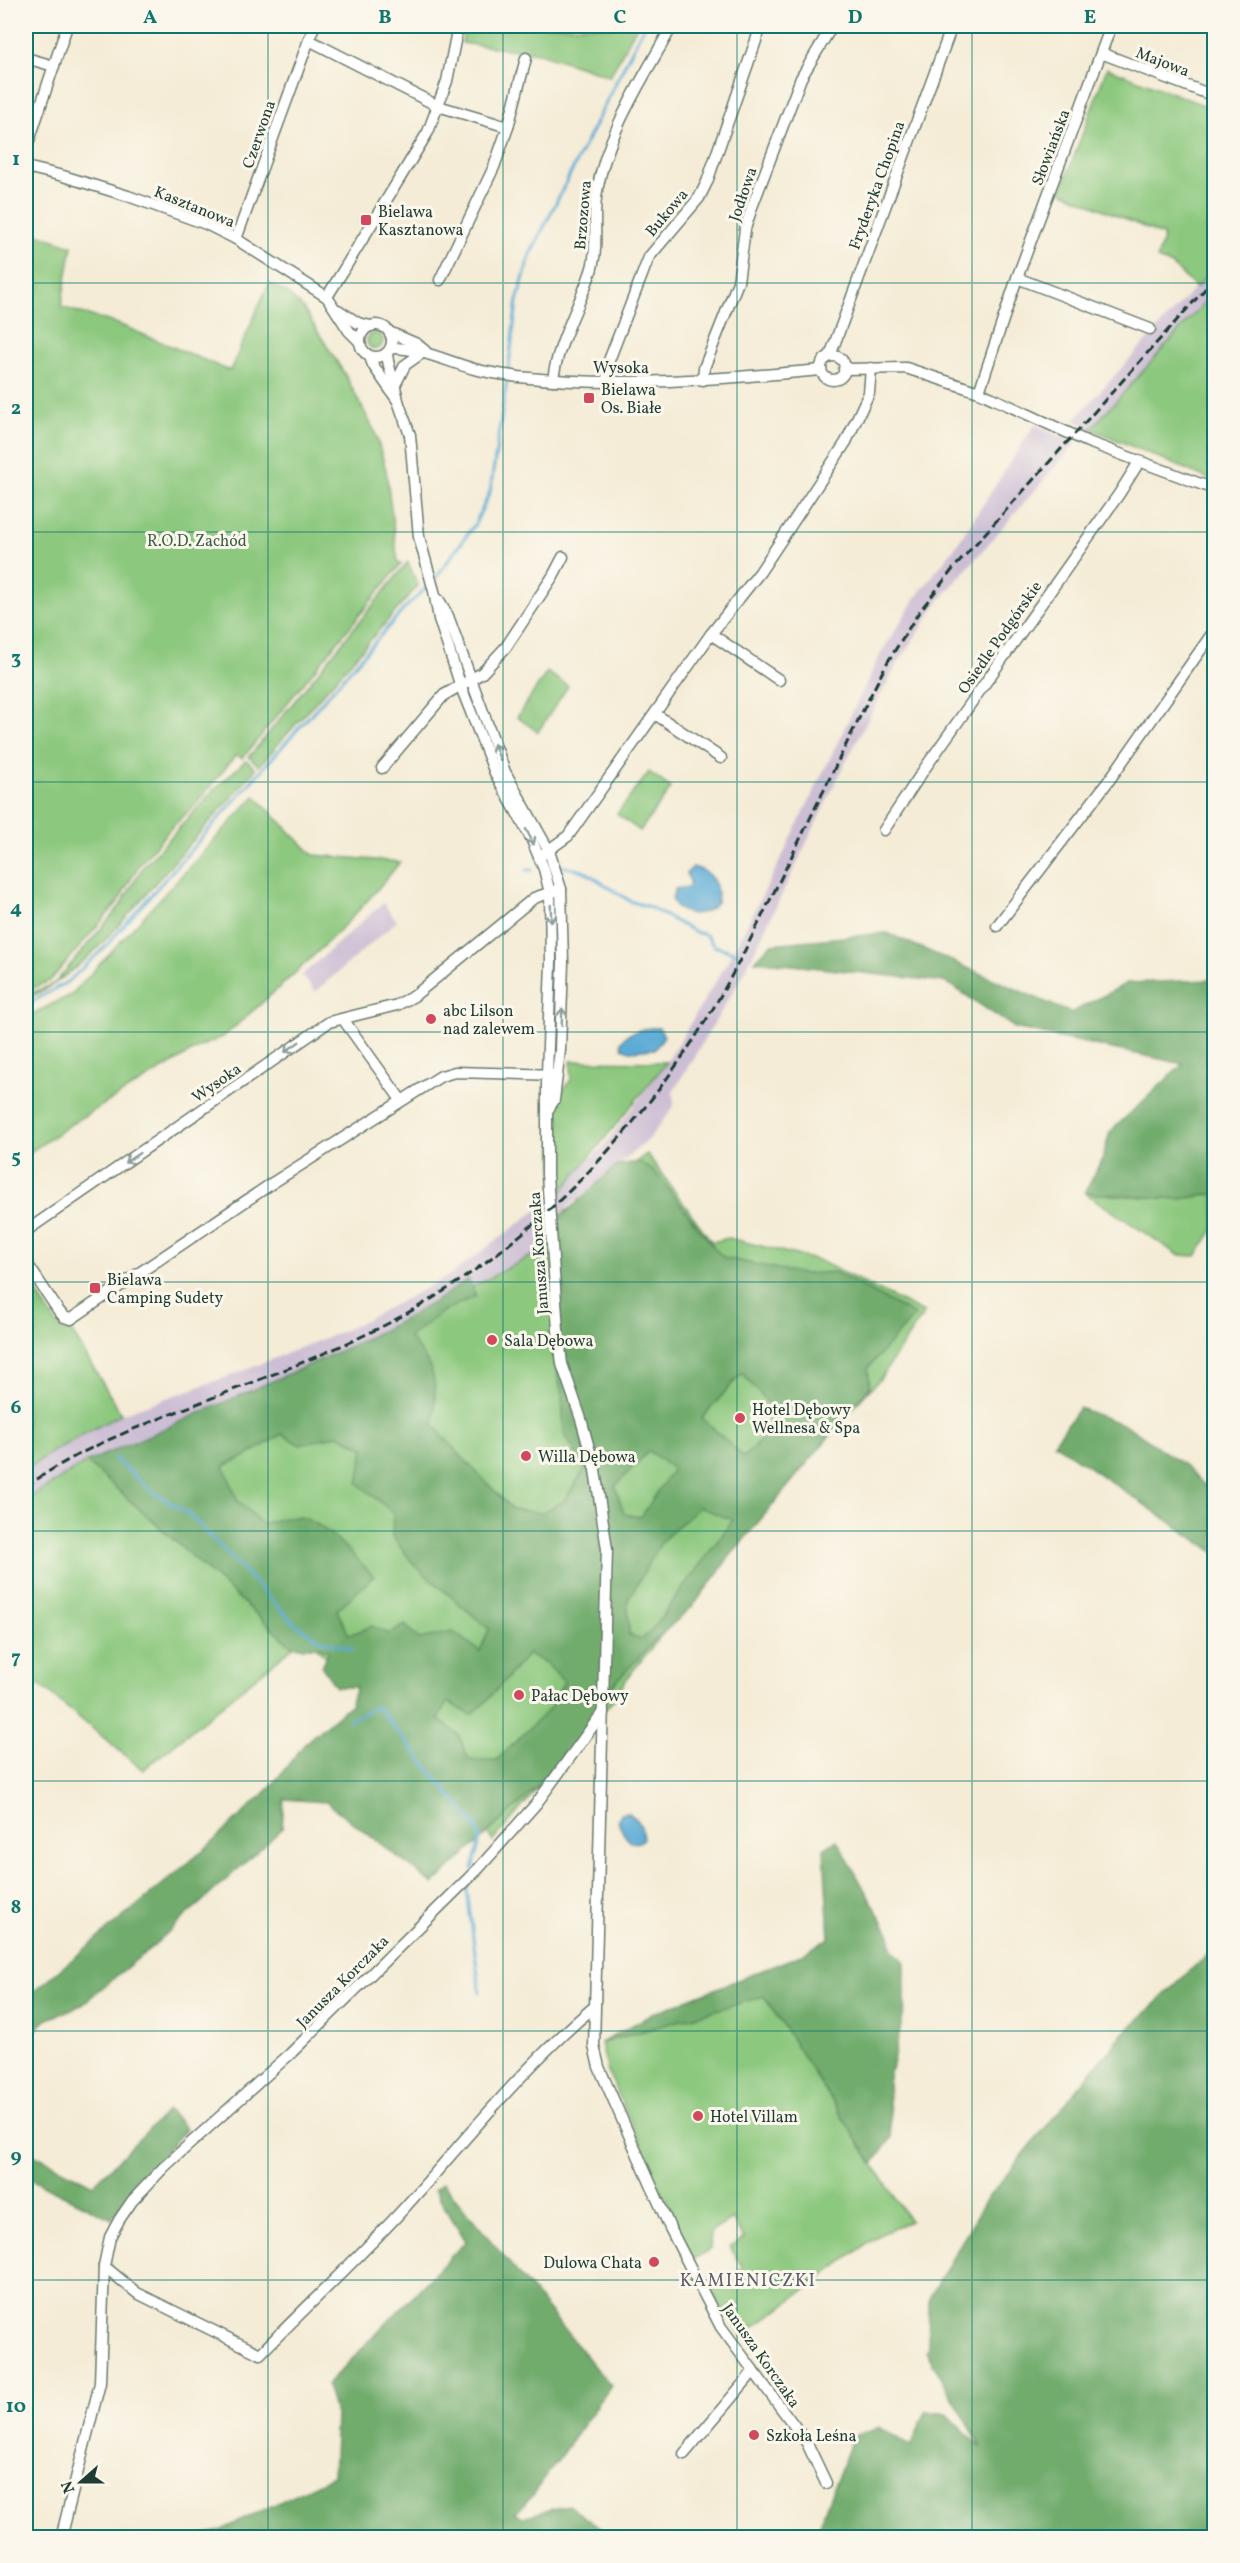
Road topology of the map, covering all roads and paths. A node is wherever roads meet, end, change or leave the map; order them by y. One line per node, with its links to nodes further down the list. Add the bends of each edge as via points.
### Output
1 (67, 26): 13 (street)
2 (314, 26): 9 (street, Czerwona)
3 (458, 26): 15 (street)
4 (672, 26): 35 (street, Brzozowa, via 608,152 597,191 593,262)
5 (762, 26): 38 (street, Bukowa, via 707,182 644,269 608,363)
6 (832, 26): 36 (street, Jodłowa, via 801,78 752,207 738,282 704,368)
7 (952, 26): 30 (street, Fryderyka Chopina)
8 (1111, 26): 10 (street, Słowiańska)
9 (309, 40): 15 (street); 19 (street, Czerwona)
10 (1101, 53): 14 (street, Majowa); 20 (street, Słowiańska)
11 (26, 58): 13 (street)
12 (526, 58): 16 (street)
13 (54, 66): 17 (street)
14 (1215, 96)
15 (438, 106): 16 (street); 22 (street, via 428,132)
16 (508, 127): 21 (street, via 494,167)
17 (26, 150)
18 (26, 167): 19 (street, Kasztanowa, via 128,196)
19 (236, 239): 22 (street, Kasztanowa)
20 (1017, 278): 25 (street); 39 (street, Słowiańska)
21 (440, 280)
22 (327, 297): 23 (street, Kasztanowa)
23 (335, 308): 24 (street, Kasztanowa); 27 (street, Kasztanowa)
24 (371, 326): 26 (street); 27 (street, via 363,331)
25 (1150, 329)
26 (389, 332): 28 (street); 29 (street, Wysoka)
27 (359, 341): 31 (street, via 362,351)
28 (389, 351): 29 (street, Wysoka); 31 (street, via 378,358); 37 (street, via 389,368)
29 (425, 351): 35 (street, Wysoka, via 477,370); 37 (street, via 405,365)
30 (830, 356): 33 (street, via 841,359); 34 (street)
31 (370, 357): 40 (street)
32 (871, 368): 33 (street); 39 (street, via 906,368); 46 (street, via 869,393 846,442 760,572)
33 (844, 369): 34 (street, via 841,376 833,379)
34 (821, 370): 36 (street, Wysoka)
35 (553, 380): 38 (street, Wysoka)
36 (703, 380): 38 (street, Wysoka)
37 (396, 383): 40 (street)
38 (607, 383)
39 (979, 392): 41 (street)
40 (398, 401): 44 (street, via 410,435 419,537)
41 (1139, 462): 42 (street); 53 (street, Osiedle Podgórskie)
42 (1215, 489)
43 (563, 557): 47 (street, via 506,647 482,673)
44 (434, 591): 47 (street, via 448,616); 49 (street)
45 (1215, 631): 56 (street, via 1110,779)
46 (711, 634): 48 (street); 50 (street)
47 (470, 679): 49 (street); 54 (street, one-way to 47, via 505,772)
48 (779, 680)
49 (461, 687): 52 (street, via 444,695); 54 (street, one-way to 54, via 495,773)
50 (655, 714): 51 (street); 54 (street, via 568,836)
51 (721, 758)
52 (382, 768)
53 (884, 830)
54 (544, 854): 55 (street)
55 (555, 891): 57 (street, Wysoka, via 534,898 414,996 396,1005); 58 (street)
56 (997, 926)
57 (343, 1019): 59 (street); 60 (street, Wysoka, one-way to 60, via 329,1022)
58 (551, 1074): 59 (street, via 455,1072); 62 (street, Janusza Korczaka, via 554,1100 548,1109 547,1175 562,1364 595,1470 606,1549)
59 (401, 1100): 61 (street, via 71,1319 58,1310)
60 (26, 1231)
61 (26, 1262)
62 (603, 1712): 63 (street, Janusza Korczaka); 64 (street, Janusza Korczaka)
63 (602, 1738): 64 (street); 65 (street, Janusza Korczaka)
64 (580, 1743): 66 (street, Janusza Korczaka, via 536,1804 479,1868 290,2054 164,2166 132,2201 110,2237)
65 (594, 2007): 66 (street, via 564,2032 396,2217 260,2354 137,2293); 67 (street, Janusza Korczaka, via 594,2046 607,2085 682,2254 721,2327)
66 (104, 2266): 70 (street, Janusza Korczaka, via 100,2383)
67 (753, 2372): 68 (street); 69 (street, Janusza Korczaka, via 807,2443)
68 (684, 2454)
69 (826, 2483)
70 (61, 2538)

